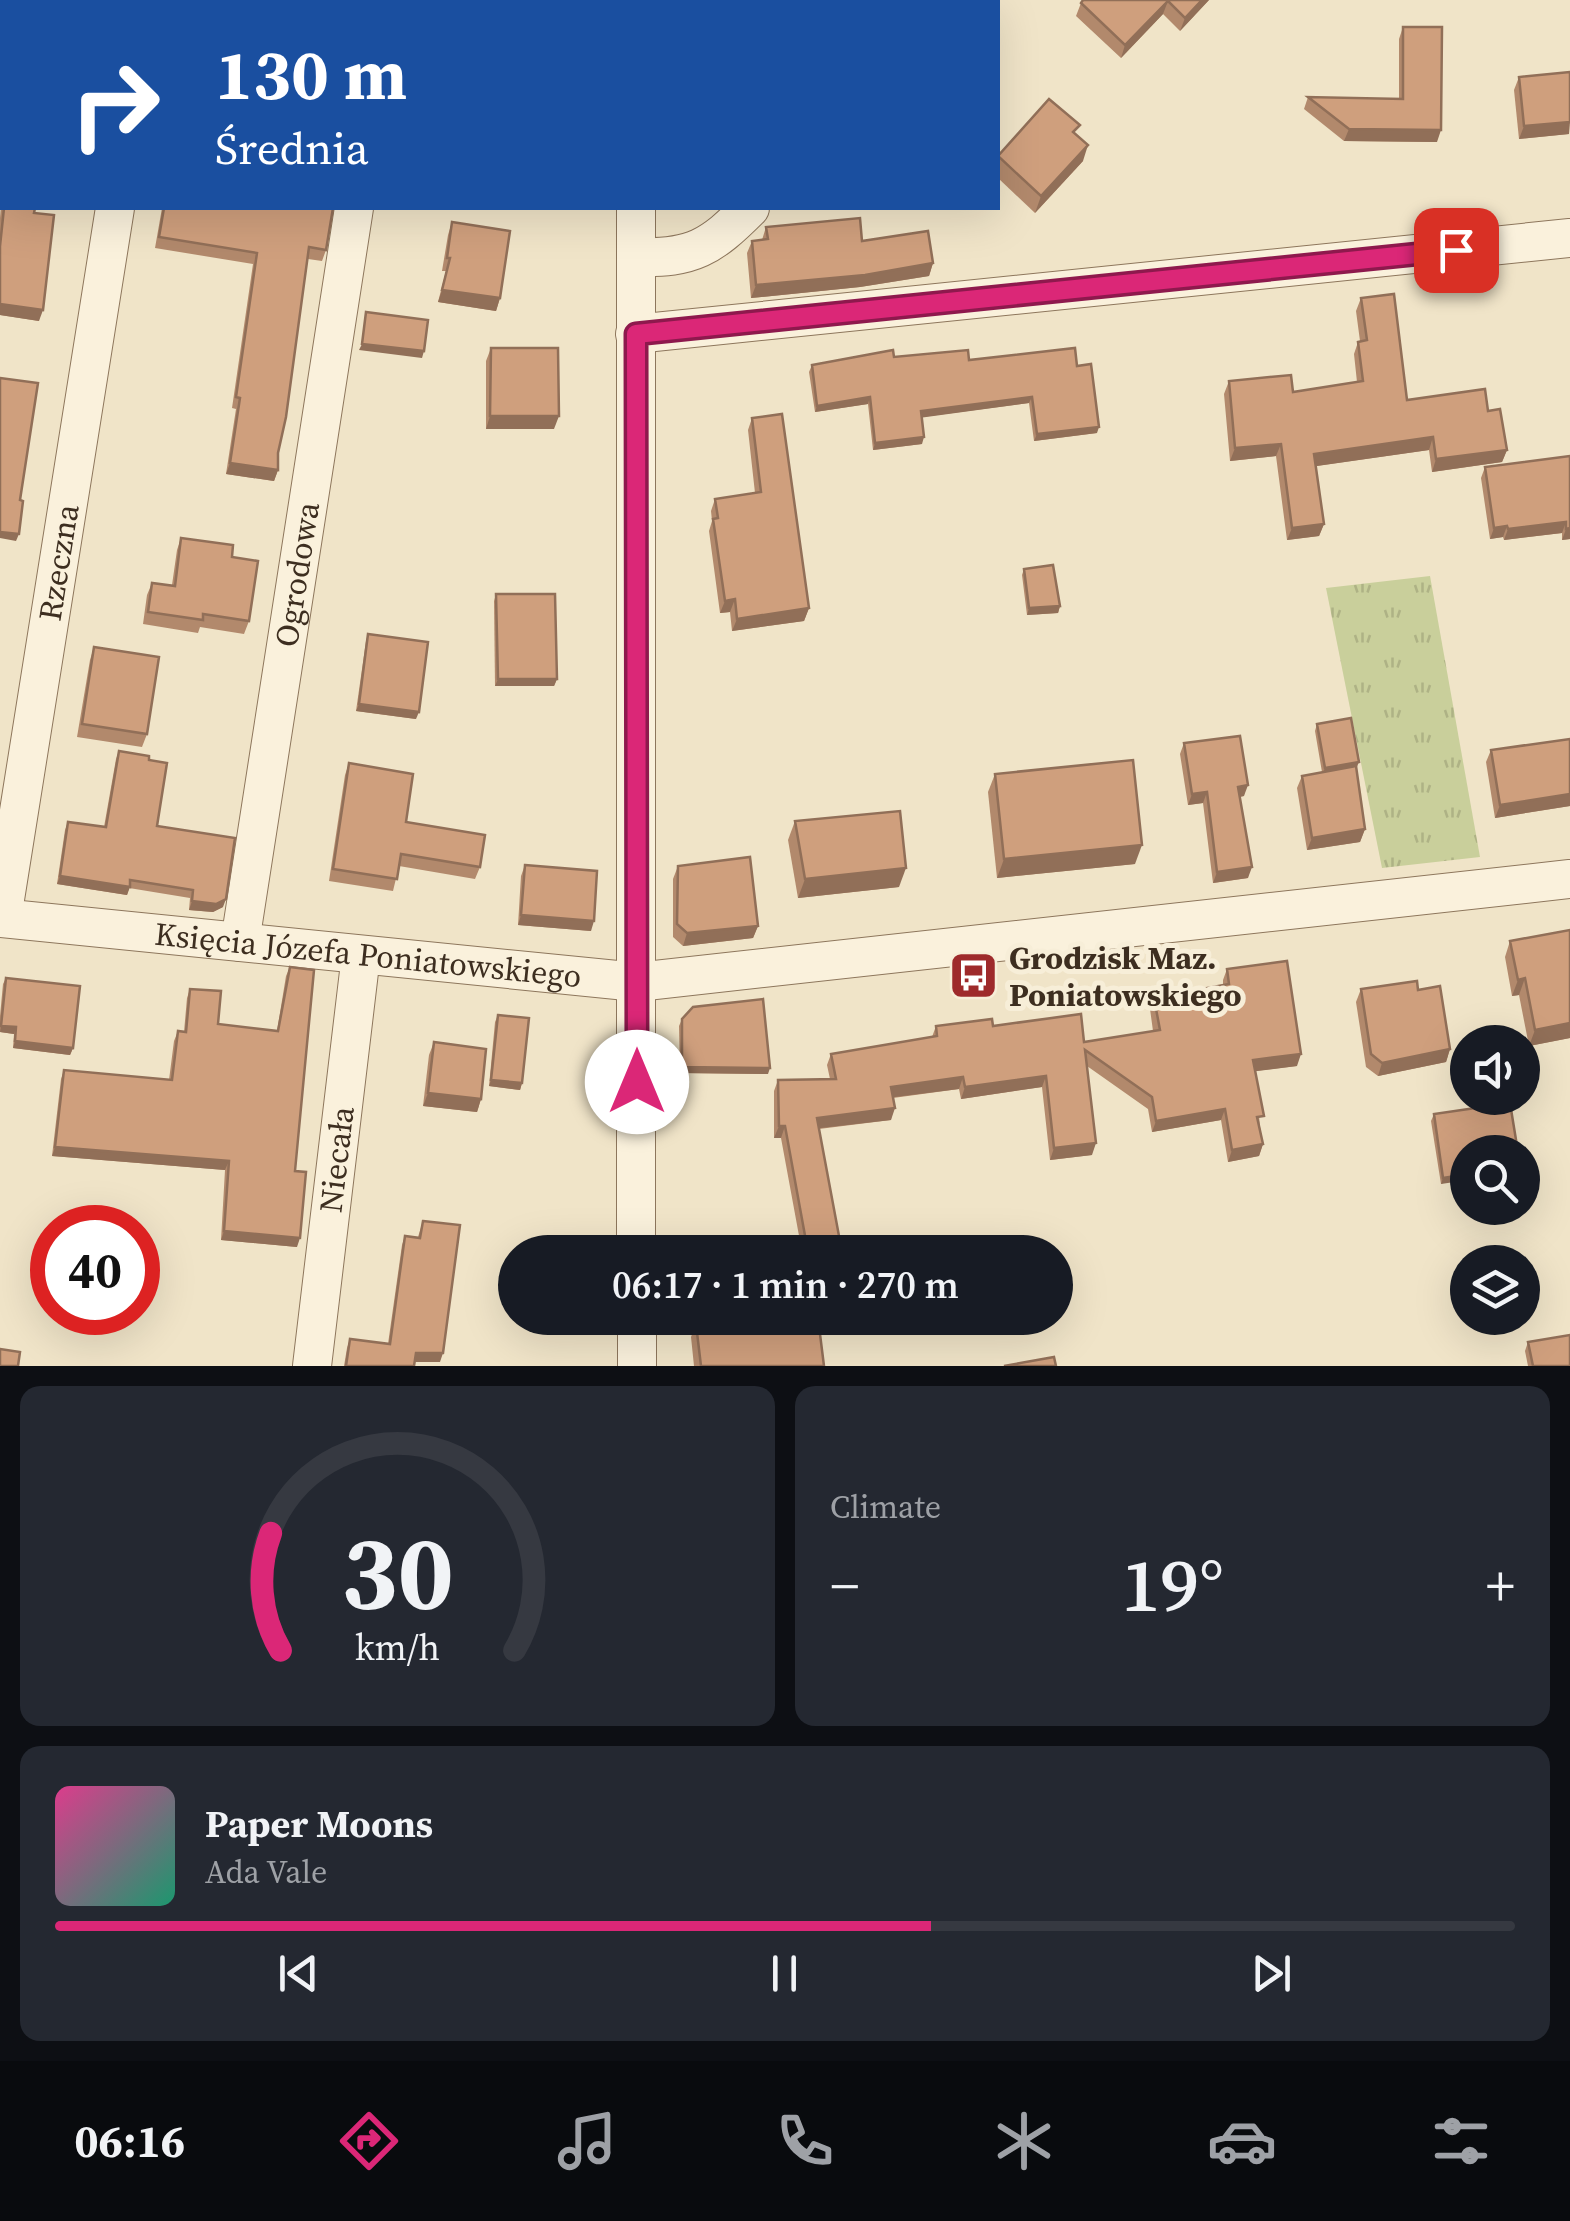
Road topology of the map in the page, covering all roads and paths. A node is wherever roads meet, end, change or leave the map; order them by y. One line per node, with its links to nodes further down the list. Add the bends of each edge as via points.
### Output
1 (115, 210): 9 (street, Rzeczna)
2 (354, 210): 10 (street, Ogrodowa)
3 (636, 210): 6 (street)
4 (748, 210): 6 (street, via 694,252)
5 (1570, 238): 7 (street)
6 (636, 257): 7 (street)
7 (636, 334): 12 (street)
8 (1570, 879): 12 (street, Księcia Józefa Poniatowskiego)
9 (1, 918): 10 (street, Księcia Józefa Poniatowskiego)
10 (240, 942): 11 (street, Księcia Józefa Poniatowskiego)
11 (361, 955): 12 (street, Księcia Józefa Poniatowskiego); 15 (street, Niecała)
12 (637, 982): 13 (street)
13 (636, 1235)
14 (637, 1335): 16 (street)
15 (312, 1366)
16 (637, 1366)

